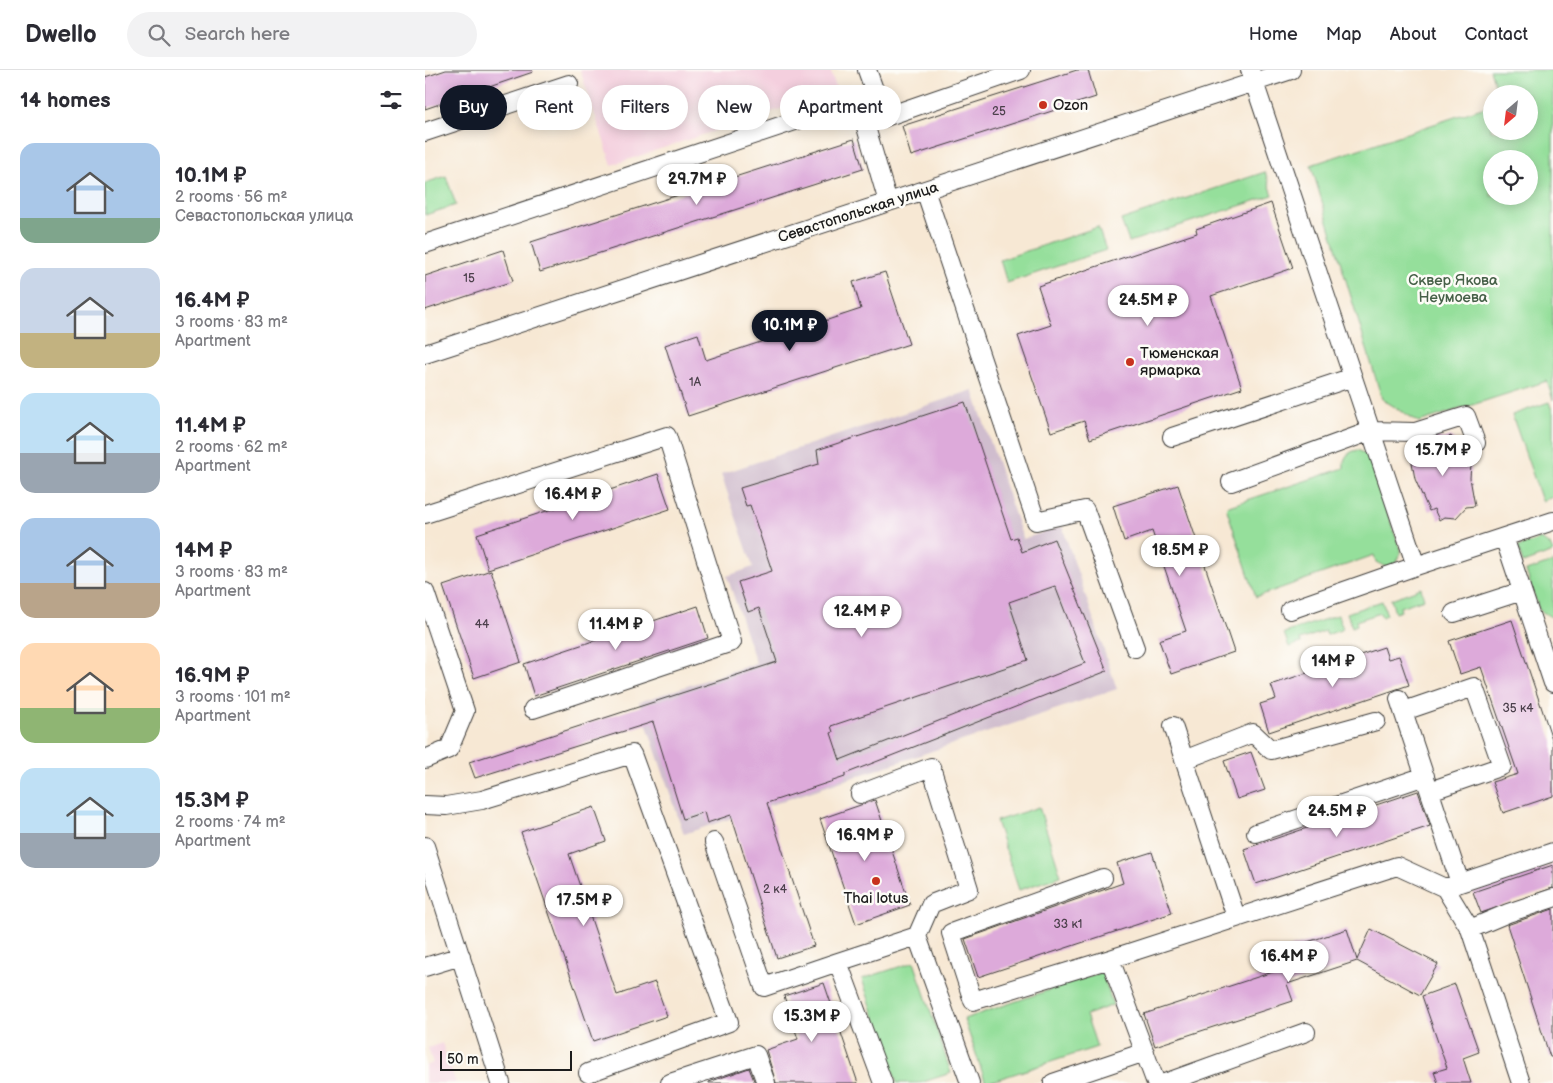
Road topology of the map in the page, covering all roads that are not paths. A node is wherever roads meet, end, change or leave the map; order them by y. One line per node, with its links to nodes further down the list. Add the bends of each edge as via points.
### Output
1 (867, 70): 6 (street)
2 (1021, 70): 7 (street)
3 (1291, 70): 4 (street, Севастопольская улица)
4 (1252, 76): 11 (street, Севастопольская улица); 15 (street)
5 (569, 84): 10 (street)
6 (872, 85)
7 (901, 112)
8 (780, 126): 13 (street)
9 (867, 130): 12 (street)
10 (425, 132)
11 (925, 190): 12 (street, Севастопольская улица); 28 (street, via 1036,521 1085,510)
12 (888, 202): 14 (street, Севастопольская улица)
13 (425, 244)
14 (425, 354)
15 (1353, 377): 16 (street); 17 (street)
16 (1371, 431): 18 (street, via 1415,432 1466,416); 19 (street); 23 (street)
17 (1172, 437)
18 (1476, 443)
19 (1231, 482)
20 (425, 514): 30 (street, via 667,436 732,642)
21 (1553, 521): 22 (street)
22 (1504, 537): 23 (street); 24 (street)
23 (1417, 566): 26 (street)
24 (1522, 591): 27 (street); 29 (street)
25 (425, 592): 33 (street, via 465,711 449,749)
26 (1290, 610)
27 (1454, 613)
28 (1135, 648)
29 (1553, 684)
30 (533, 709)
31 (1376, 721): 34 (street, via 1271,750 1253,733)
32 (1173, 726): 34 (street)
33 (425, 759)
34 (1184, 760): 45 (street)
35 (1428, 784): 35 (street, via 1501,766 1474,687 1402,705); 38 (street); 43 (street)
36 (860, 794): 47 (street, via 931,767 969,889 931,904)
37 (425, 805): 54 (street, via 446,806 482,800 632,754 729,1022)
38 (1256, 833)
39 (714, 842): 50 (street, via 764,987)
40 (425, 846): 48 (street)
41 (1553, 852): 43 (street)
42 (1103, 878): 49 (street, via 951,933 973,1001)
43 (1453, 885): 45 (street, via 1397,866); 46 (street)
44 (1553, 898): 46 (street)
45 (1236, 918): 49 (street)
46 (1470, 929): 63 (street)
47 (917, 936): 50 (street); 59 (street)
48 (461, 956): 51 (street); 55 (street)
49 (1111, 959): 53 (street)
50 (838, 962): 58 (street)
51 (425, 967)
52 (1306, 1032): 62 (street)
53 (1145, 1052): 60 (street); 61 (street)
54 (588, 1073)
55 (501, 1083)
56 (670, 1083): 57 (street, via 756,1054)
57 (766, 1083)
58 (883, 1083)
59 (970, 1083)
60 (1053, 1083)
61 (1156, 1083)
62 (1165, 1083)
63 (1521, 1083)

